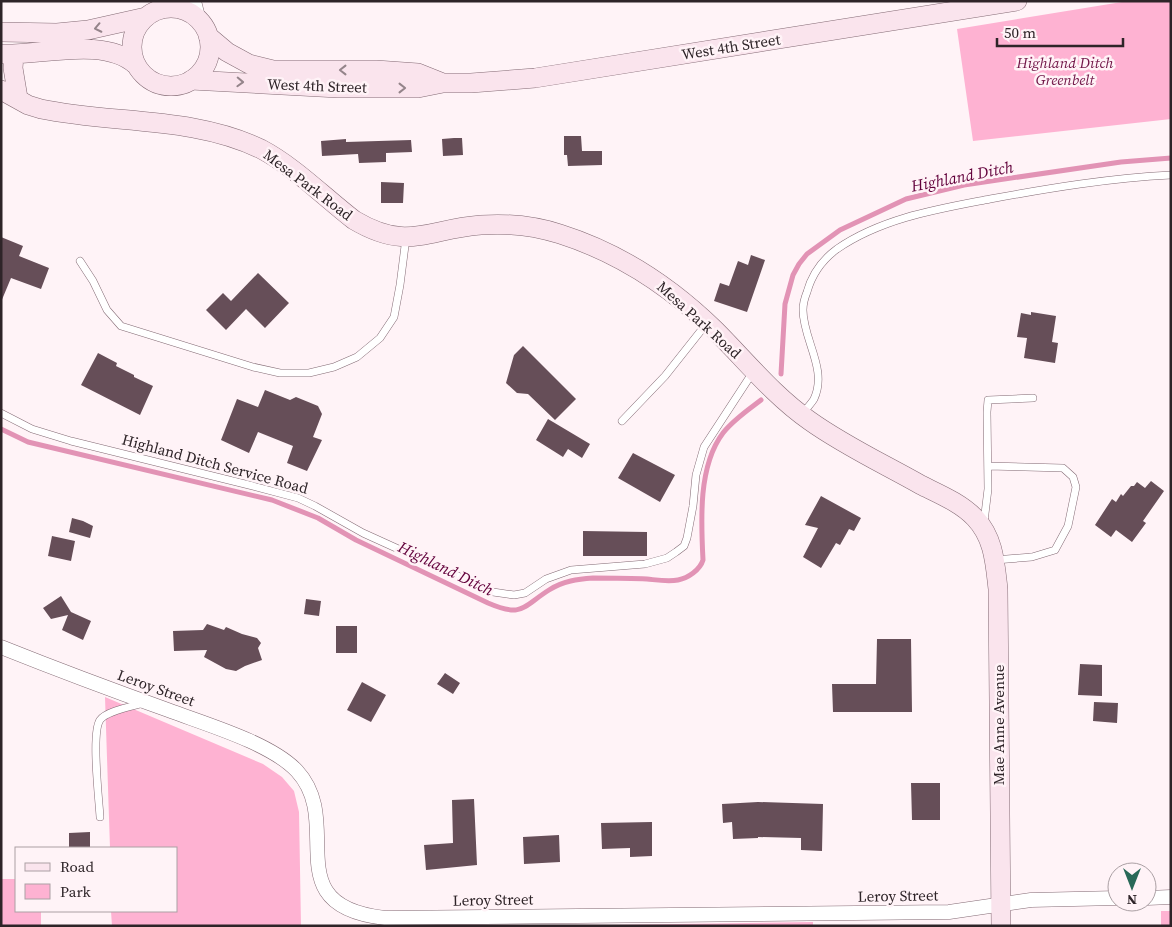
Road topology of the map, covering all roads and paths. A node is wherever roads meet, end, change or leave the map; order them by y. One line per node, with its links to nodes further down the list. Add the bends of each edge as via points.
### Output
1 (194, 1): 4 (street)
2 (1018, 1): 9 (main road, West 4th Street, via 535,78)
3 (155, 10): 4 (main road, via 180,10 191,14); 5 (main road, one-way to 5, via 88,30); 7 (main road, via 137,27 132,40)
4 (204, 29): 8 (main road, via 210,49 207,61); 9 (main road, West 4th Street, one-way to 4, via 418,73 272,70 249,64 227,52)
5 (5, 34)
6 (8, 54): 7 (main road, via 78,49 128,58); 10 (main road, Mesa Park Road, via 13,68)
7 (136, 65): 8 (main road, via 154,83 179,85)
8 (191, 80): 9 (main road, West 4th Street, one-way to 9, via 346,88 418,88)
9 (443, 83)
10 (9, 94): 12 (main road, Mesa Park Road, via 28,105 53,112 188,128 230,137 274,156 366,227)
11 (1171, 175): 18 (lane, via 1032,191 937,209 883,225 836,250 814,273 802,309 815,358 817,386 814,398)
12 (406, 238): 13 (lane, via 394,317 380,338 357,357 334,368 310,373 280,373 253,367 121,326 107,310); 14 (main road, Mesa Park Road, via 481,225 521,226 558,233 626,261 664,286)
13 (80, 261)
14 (707, 323): 15 (main road, Mesa Park Road); 19 (lane, via 665,376)
15 (754, 371): 17 (lane, Highland Ditch Service Road, via 704,447 684,546 655,562 559,574 525,593 514,595 492,592 364,533 298,498 71,441 32,429); 18 (main road, Mesa Park Road)
16 (1033, 398): 20 (lane, via 988,400)
17 (1, 413)
18 (802, 415): 21 (main road, Mesa Park Road, via 848,445 963,508)
19 (622, 421)
20 (988, 466): 21 (lane); 22 (lane, via 1063,468 1073,477 1076,487 1068,526 1055,550 1032,557)
21 (983, 528): 22 (main road, Mae Anne Avenue)
22 (995, 560): 29 (main road, Mae Anne Avenue)
23 (3, 650): 24 (street, Leroy Street)
24 (146, 702): 25 (lane, via 100,719 96,754); 29 (street, Leroy Street, via 264,748 297,771 313,800 320,879 326,892 338,904 369,916 949,912)
25 (100, 818)
26 (1171, 897): 28 (street)
27 (1107, 898): 29 (street, Leroy Street)
28 (1157, 898)
29 (1000, 904): 30 (main road, Mae Anne Avenue)
30 (1001, 926)

